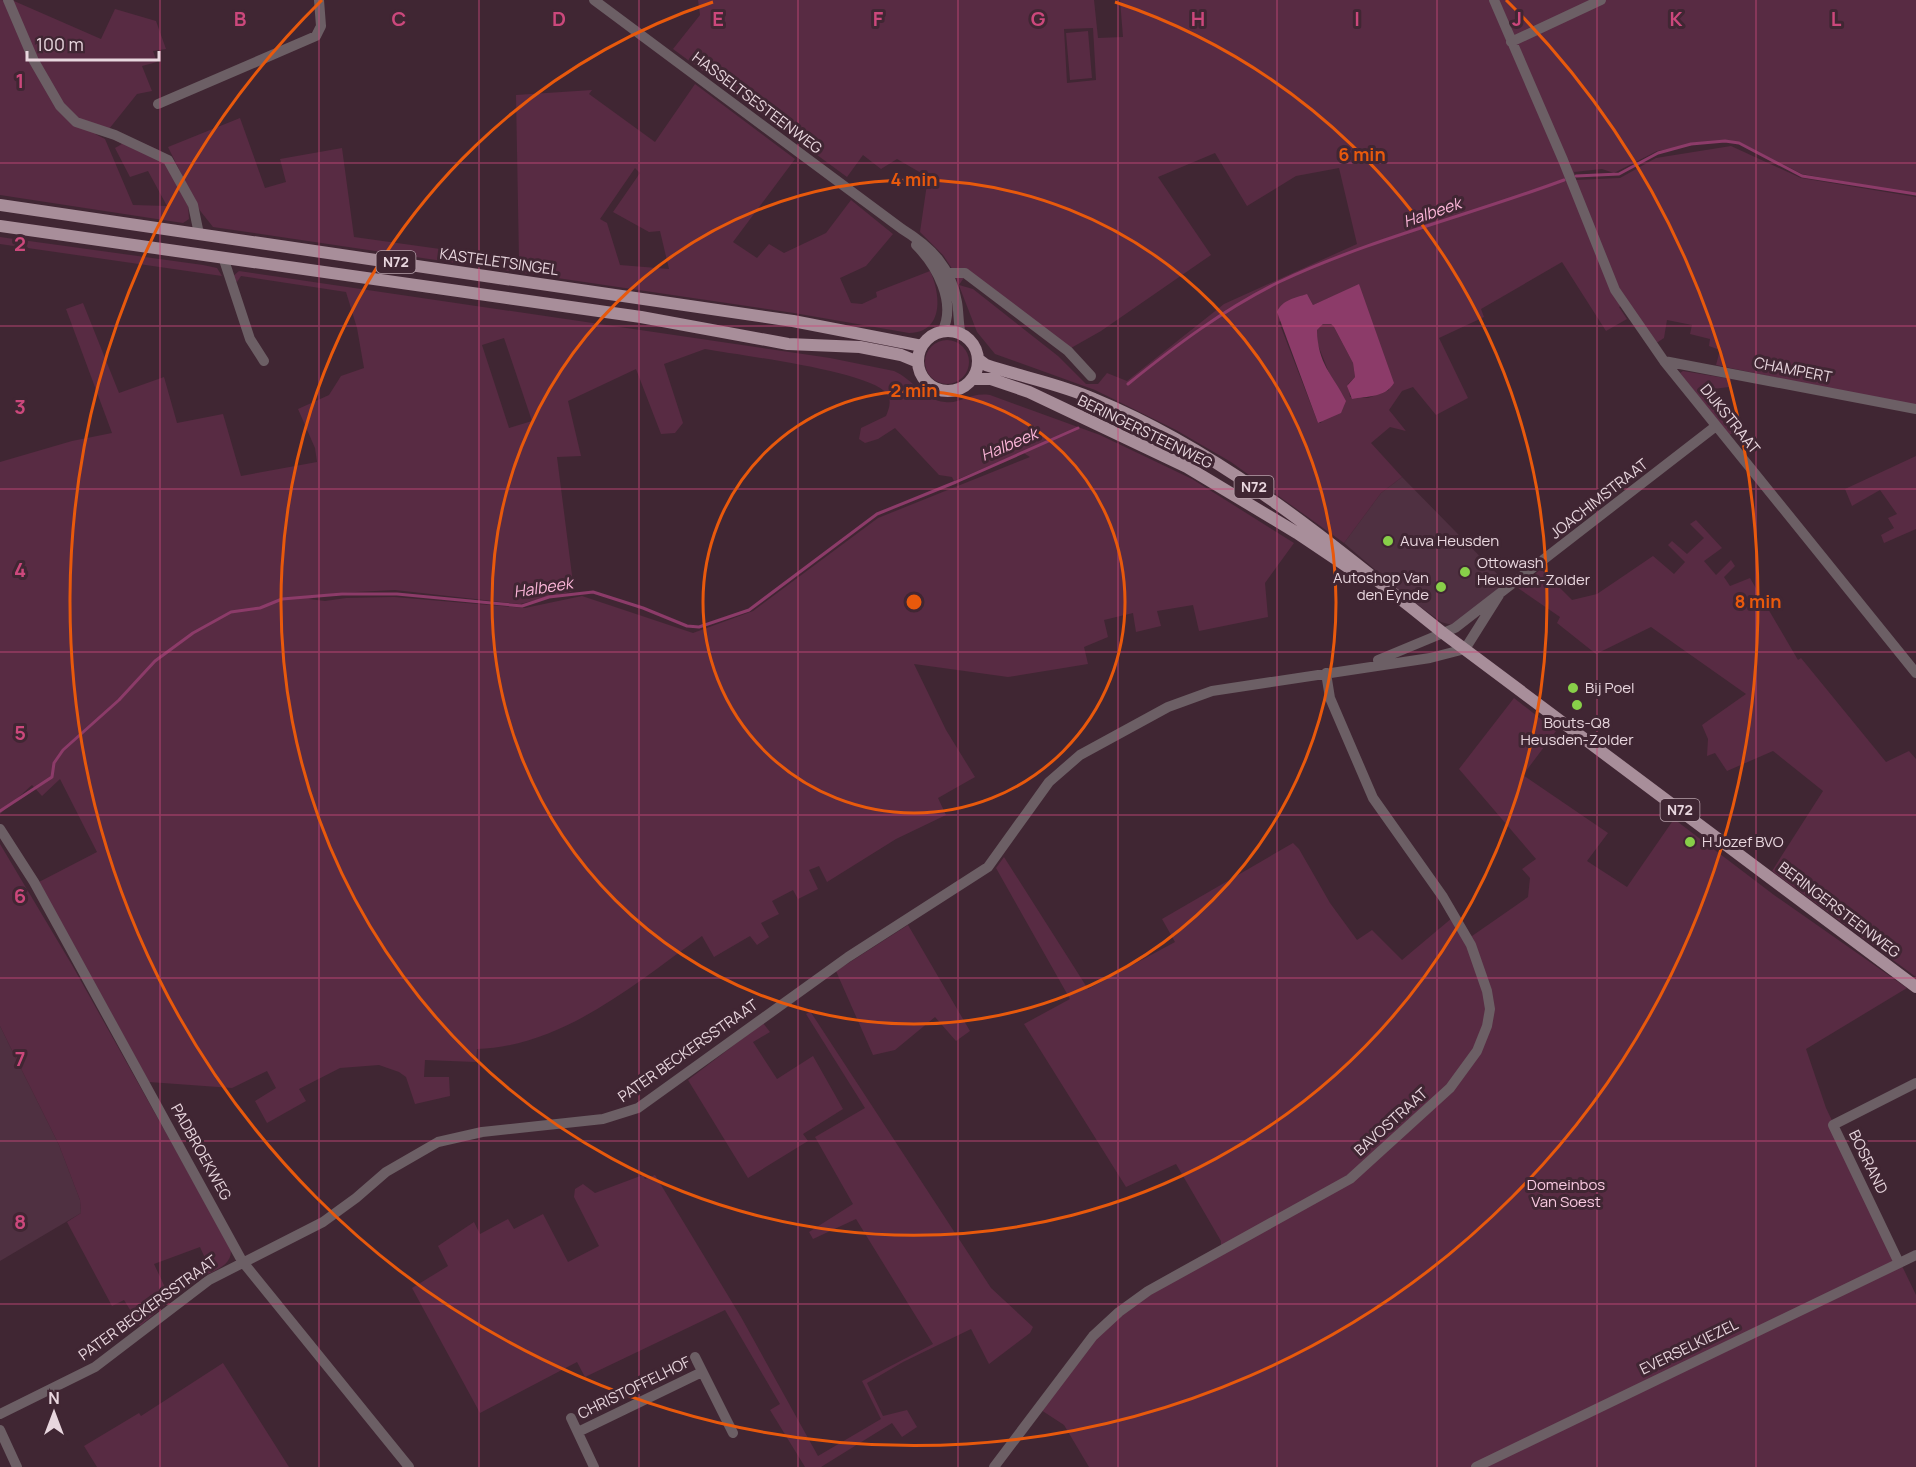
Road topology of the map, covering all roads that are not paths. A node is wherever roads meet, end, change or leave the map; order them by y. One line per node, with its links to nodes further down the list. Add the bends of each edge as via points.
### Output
1 (8, 0): 11 (street, via 34,61 60,106 76,122 168,160 193,205)
2 (319, 0): 7 (street, via 321,26 316,36)
3 (594, 0): 10 (street, HASSELTSESTEENWEG)
4 (1494, 0): 6 (street, DIJKSTRAAT)
5 (1601, 0): 6 (street)
6 (1512, 42): 19 (street, DIJKSTRAAT, via 1615,290)
7 (158, 104)
8 (0, 205): 11 (main road, KASTELETSINGEL / N72)
9 (0, 226): 12 (main road, N72)
10 (902, 230): 13 (street, HASSELTSESTEENWEG, via 925,244); 14 (street, HASSELTSESTEENWEG, via 940,278 947,313)
11 (199, 234): 16 (main road, KASTELETSINGEL / N72, via 793,321)
12 (223, 257): 18 (street, via 250,339); 20 (main road, N72, via 641,318 788,344 860,347)
13 (948, 273): 15 (street, HASSELTSESTEENWEG); 21 (street, via 964,273 1068,351)
14 (942, 332): 15 (main road); 16 (main road)
15 (962, 335): 17 (main road, HASSELTSESTEENWEG, via 970,341)
16 (922, 346): 20 (main road)
17 (978, 359): 22 (main road); 23 (main road, N72)
18 (264, 361)
19 (1664, 361): 24 (street, CHAMPERT); 25 (street, DIJKSTRAAT)
20 (918, 362): 22 (main road, N72, via 924,379 939,390 957,390)
21 (1091, 376)
22 (972, 379): 23 (main road, N72)
23 (1032, 386): 27 (main road, BERINGERSTEENWEG / N72, via 1187,467); 27 (main road, BERINGERSTEENWEG / N72, via 1095,399 1177,438 1269,497)
24 (1916, 409)
25 (1716, 426): 26 (street, JOACHIMSTRAAT); 32 (street, DIJKSTRAAT)
26 (1499, 595): 28 (street, JOACHIMSTRAAT); 29 (street, JOACHIMSTRAAT)
27 (1399, 598): 28 (main road, BERINGERSTEENWEG / N72)
28 (1443, 633): 29 (main road, BERINGERSTEENWEG / N72); 30 (street, PATER BECKERSSTRAAT)
29 (1465, 649): 30 (street, PATER BECKERSSTRAAT); 34 (main road, BERINGERSTEENWEG / N72)
30 (1361, 667): 31 (street, PATER BECKERSSTRAAT)
31 (1326, 673): 37 (street, PATER BECKERSSTRAAT, via 1240,685 1190,698 1080,755 1049,782 988,867 848,957 638,1108 603,1119 482,1132 438,1142 386,1172 323,1222); 49 (street, BAVOSTRAAT, via 1330,698 1373,798 1443,897 1471,945 1490,1009 1483,1039 1450,1088 1350,1179 1148,1291 1119,1312 1093,1336)
32 (1916, 673)
33 (0, 829): 37 (street, PADBROEKWEG, via 34,882)
34 (1916, 987)
35 (1916, 1083): 38 (street, BOSRAND, via 1833,1125)
36 (1916, 1255): 38 (street, EVERSELKIEZEL)
37 (242, 1261): 41 (street, PATER BECKERSSTRAAT, via 191,1293 95,1367); 47 (street, PADBROEKWEG)
38 (1899, 1263): 50 (street, EVERSELKIEZEL)
39 (695, 1357): 40 (street, CHRISTOFFELHOF)
40 (702, 1372): 44 (street, CHRISTOFFELHOF); 45 (street, CHRISTOFFELHOF)
41 (0, 1414)
42 (571, 1418): 44 (street, CHRISTOFFELHOF)
43 (0, 1430): 46 (street)
44 (578, 1432): 48 (street, CHRISTOFFELHOF)
45 (734, 1433)
46 (17, 1467)
47 (409, 1467)
48 (594, 1467)
49 (993, 1467)
50 (1476, 1467)

